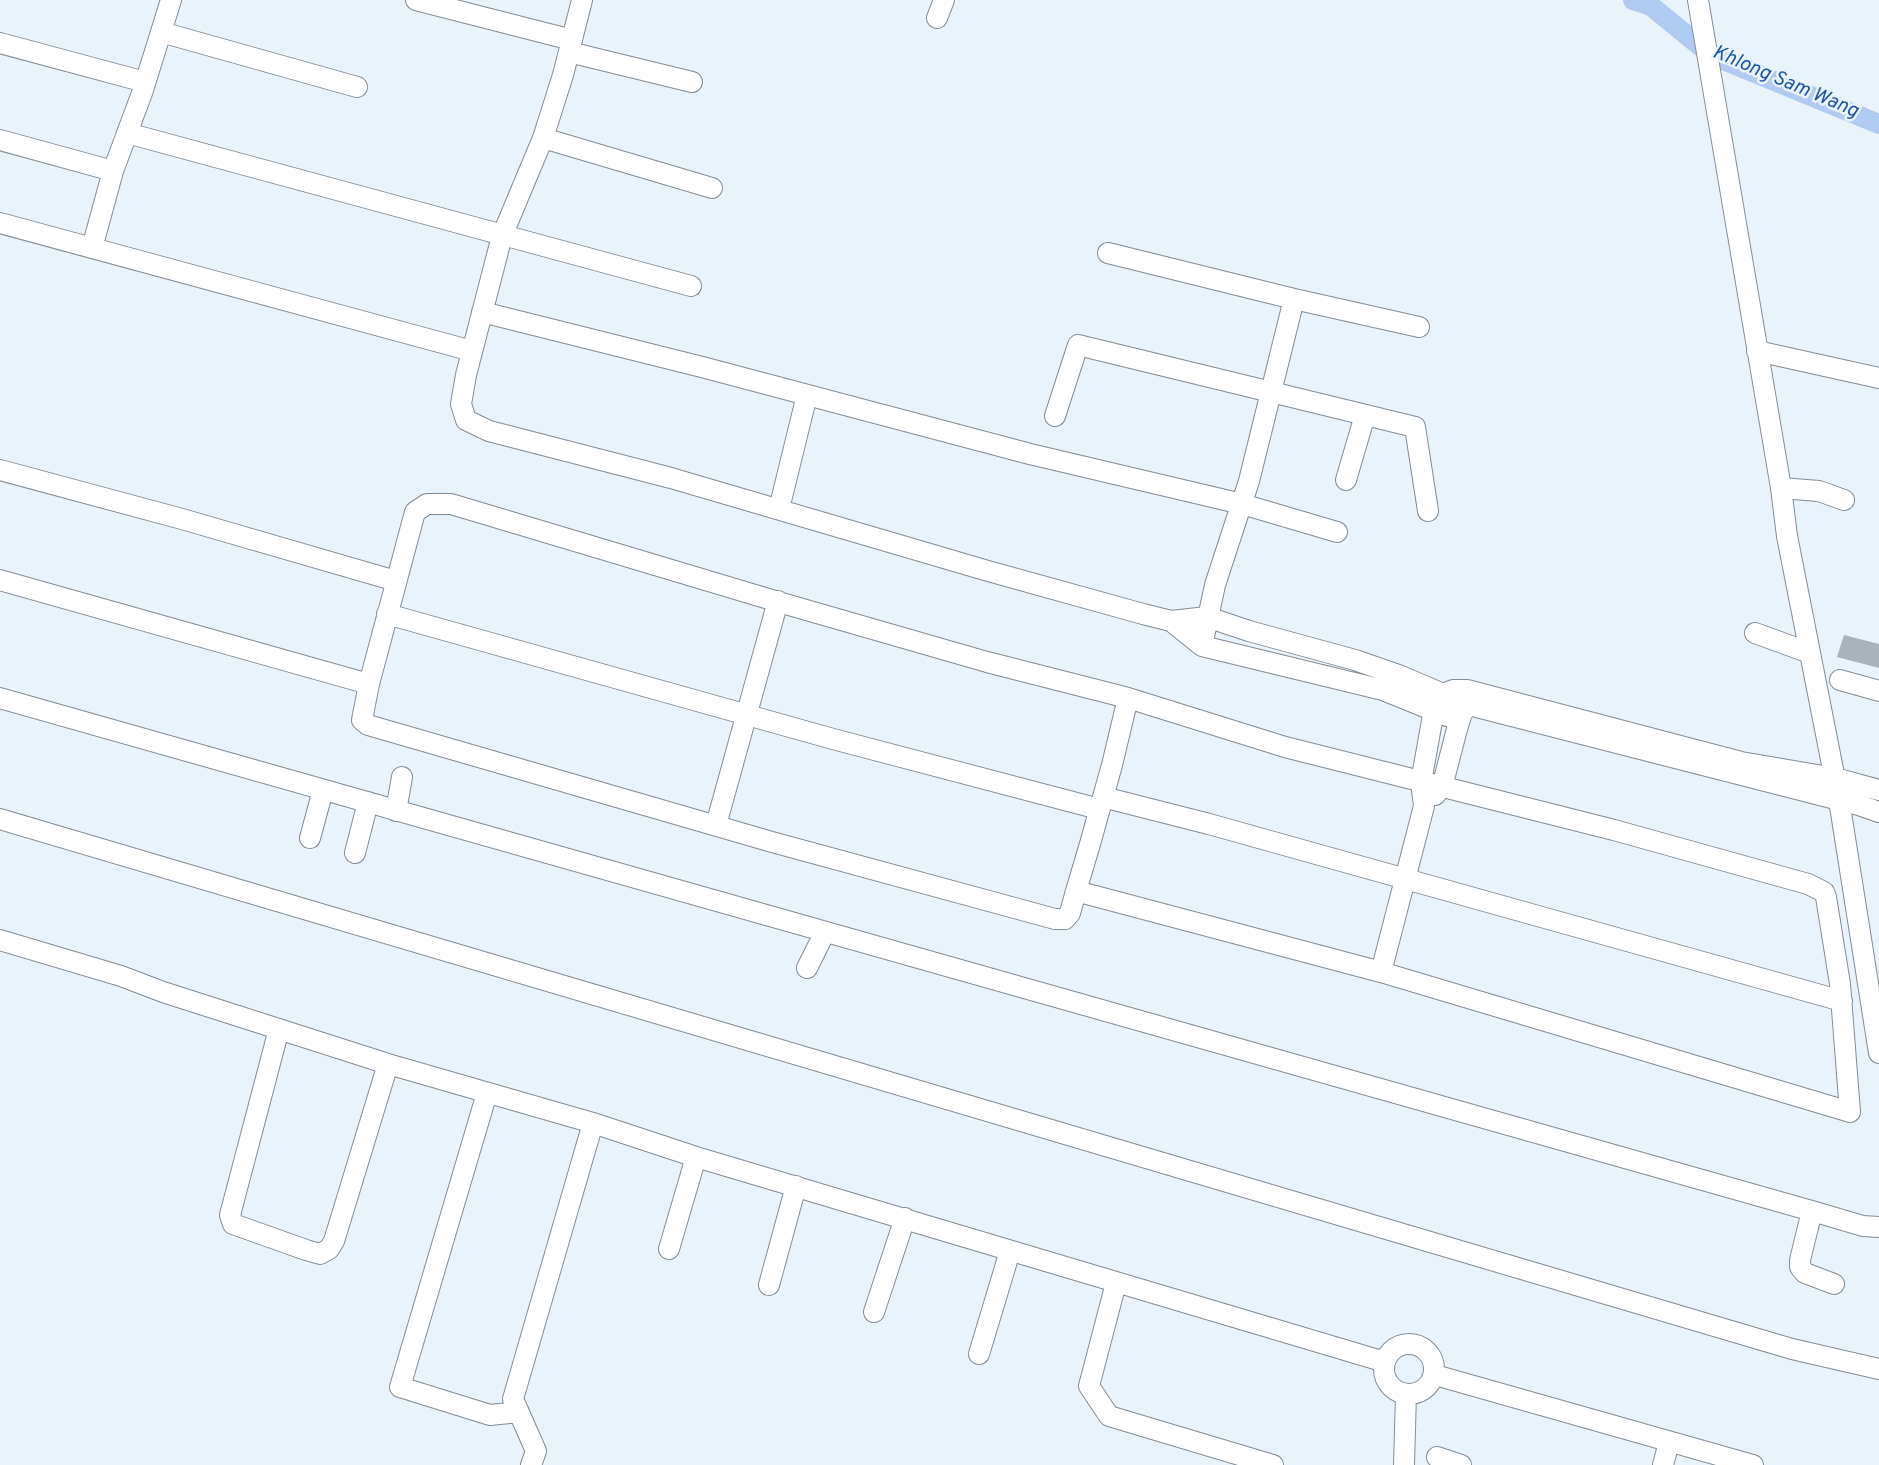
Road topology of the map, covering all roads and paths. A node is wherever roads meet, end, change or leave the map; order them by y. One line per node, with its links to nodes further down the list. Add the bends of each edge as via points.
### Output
1 (171, 0): 5 (street)
2 (416, 0): 7 (street)
3 (582, 0): 7 (street)
4 (1699, 9): 25 (street)
5 (161, 32): 8 (street); 10 (street)
6 (0, 43): 8 (street)
7 (570, 46): 9 (street); 12 (street)
8 (145, 82): 11 (street)
9 (692, 82)
10 (357, 87)
11 (127, 133): 14 (street); 17 (street)
12 (543, 138): 15 (street); 17 (street)
13 (0, 140): 14 (street)
14 (113, 171): 18 (street)
15 (712, 188)
16 (0, 223): 18 (street)
17 (502, 236): 20 (street); 22 (street)
18 (92, 248): 24 (street)
19 (1108, 253): 21 (street)
20 (691, 286)
21 (1293, 299): 23 (street); 27 (street)
22 (482, 312): 24 (street); 28 (street)
23 (1419, 327)
24 (472, 351): 36 (street, via 461,404 466,420 489,431)
25 (1757, 351): 26 (street); 33 (street)
26 (1879, 378)
27 (1270, 392): 29 (street); 30 (street, via 1078,345); 35 (street)
28 (807, 395): 35 (street, via 1030,454); 36 (street)
29 (1365, 415): 32 (street); 37 (street, via 1415,427)
30 (1055, 416)
31 (0, 470): 40 (street)
32 (1346, 480)
33 (1781, 488): 34 (street, via 1819,491); 47 (street)
34 (1844, 500)
35 (1242, 504): 38 (street); 43 (street)
36 (779, 509): 44 (street)
37 (1428, 511)
38 (1337, 532)
39 (0, 580): 50 (street)
40 (396, 581): 41 (street, via 415,512 427,504 451,504); 42 (street)
41 (778, 602): 54 (street); 57 (street)
42 (387, 614): 50 (street); 57 (street)
43 (1207, 617): 44 (street); 46 (street); 48 (street)
44 (1172, 621): 46 (street)
45 (1755, 633): 47 (street)
46 (1202, 646): 51 (street)
47 (1810, 653): 59 (street)
48 (1385, 670): 51 (street); 55 (street)
49 (1840, 680): 52 (street)
50 (369, 684): 71 (street, via 362,720 368,725)
51 (1383, 690): 55 (street)
52 (1879, 691)
53 (0, 698): 62 (street)
54 (1128, 698): 60 (street, via 1285,747); 66 (street)
55 (1438, 702): 56 (street); 59 (street, via 1453,690 1467,690 1741,762); 60 (street)
56 (1464, 713): 61 (street); 64 (street)
57 (747, 714): 66 (street); 71 (street)
58 (402, 777): 68 (street)
59 (1835, 778): 63 (street); 64 (street)
60 (1421, 782): 61 (street); 67 (street)
61 (1442, 787): 67 (street); 80 (street, via 1685,849 1824,892)
62 (323, 790): 65 (street); 72 (street)
63 (1879, 790)
64 (1839, 800): 69 (street); 82 (street)
65 (368, 802): 68 (street); 73 (street)
66 (1101, 803): 74 (street, via 1209,824); 75 (street)
67 (1424, 806): 74 (street)
68 (396, 810): 76 (street)
69 (1879, 812)
70 (0, 819): 99 (street, via 1792,1349)
71 (716, 825): 75 (street, via 1055,919 1065,919 1070,913)
72 (310, 838)
73 (355, 853)
74 (1405, 879): 79 (street); 80 (street)
75 (1076, 891): 79 (street)
76 (825, 932): 78 (street); 88 (street)
77 (0, 940): 81 (street)
78 (807, 968)
79 (1381, 972): 80 (street, via 1850,1112)
80 (1842, 1001)
81 (279, 1029): 83 (street); 83 (street, via 230,1215 233,1224 306,1250 320,1254 333,1241)
82 (1879, 1053)
83 (388, 1064): 84 (street)
84 (487, 1093): 85 (street); 102 (street, via 400,1387 490,1415)
85 (593, 1123): 86 (street); 102 (street, via 513,1399)
86 (696, 1157): 87 (street); 91 (street)
87 (796, 1186): 89 (street); 95 (street)
88 (1812, 1211): 90 (street); 94 (street, via 1800,1267 1805,1273)
89 (905, 1218): 92 (street); 96 (street)
90 (1879, 1227)
91 (669, 1249)
92 (1010, 1251): 93 (street); 97 (street)
93 (1116, 1283): 98 (street); 106 (street, via 1089,1386 1109,1416)
94 (1834, 1284)
95 (769, 1285)
96 (874, 1312)
97 (979, 1354)
98 (1385, 1362): 100 (street, via 1390,1352 1400,1346 1422,1346 1435,1364); 101 (street, via 1388,1383)
99 (1879, 1369)
100 (1435, 1376): 101 (street, via 1424,1390); 103 (street)
101 (1406, 1394): 107 (street)
102 (519, 1412): 105 (street, via 536,1451)
103 (1669, 1442): 109 (street); 110 (street)
104 (1437, 1457): 108 (street)
105 (531, 1465)
106 (1273, 1465)
107 (1404, 1465)
108 (1461, 1465)
109 (1663, 1465)
110 (1752, 1465)

